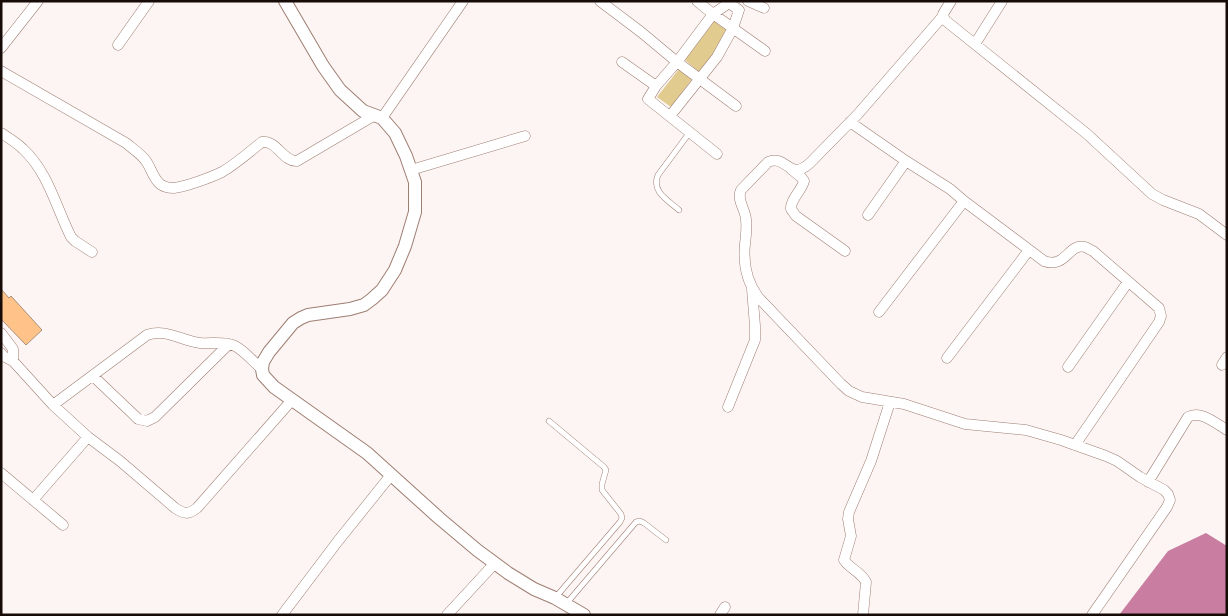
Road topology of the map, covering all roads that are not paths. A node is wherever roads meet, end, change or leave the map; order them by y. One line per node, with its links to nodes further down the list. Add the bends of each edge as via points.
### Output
1 (38, 1): 17 (street)
2 (149, 1): 16 (street)
3 (285, 1): 25 (street, via 340,90 363,111)
4 (463, 1): 25 (street)
5 (600, 1): 20 (street)
6 (697, 1): 12 (street)
7 (748, 1): 11 (street)
8 (951, 1): 13 (street)
9 (1002, 1): 15 (street)
10 (738, 4): 12 (street, via 729,3); 14 (street)
11 (764, 8)
12 (713, 14): 14 (street); 20 (street)
13 (943, 16): 15 (street); 27 (street)
14 (733, 28): 18 (street); 22 (street, via 717,57)
15 (975, 44): 38 (street, via 1087,134 1152,194 1199,214)
16 (118, 45)
17 (1, 48)
18 (765, 51)
19 (622, 62): 23 (street)
20 (677, 62): 22 (street); 23 (street)
21 (1, 71): 25 (street, via 131,148 145,160 158,182 168,188 217,174 262,142 273,144 289,159 297,161)
22 (700, 78): 24 (street); 26 (street)
23 (656, 86): 26 (street, via 648,99)
24 (736, 106)
25 (379, 116): 34 (street, via 394,132)
26 (670, 116): 28 (street)
27 (850, 122): 32 (street); 33 (street, via 806,168)
28 (690, 132): 31 (street); 36 (lane, via 655,185)
29 (1, 133): 41 (street, via 33,159 48,184 71,237)
30 (525, 136): 34 (street)
31 (717, 154)
32 (906, 161): 35 (street); 37 (street)
33 (791, 169): 40 (street, via 804,181 791,209); 43 (street, via 778,160 768,162 741,190 739,198 746,213 747,226 745,258)
34 (411, 170): 51 (street, via 415,182 415,212 395,270 382,290 364,305 300,318 268,352)
35 (964, 201): 39 (street); 44 (street)
36 (679, 210)
37 (868, 215)
38 (1227, 235)
39 (1029, 250): 42 (street, via 1044,260 1058,262 1074,249 1085,247); 48 (street)
40 (845, 251)
41 (92, 252)
42 (1128, 282): 50 (street); 60 (street, via 1159,308 1161,316)
43 (752, 289): 54 (street, via 849,391 862,398); 56 (street, via 755,340)
44 (879, 312)
45 (1, 333): 49 (street, via 12,349)
46 (230, 344): 51 (street); 52 (street, via 200,343 154,333); 52 (street, via 155,417 147,421 134,416)
47 (1, 353): 49 (street)
48 (947, 358)
49 (13, 361): 55 (street)
50 (1068, 367)
51 (262, 369): 53 (street, via 266,380)
52 (92, 376): 55 (street)
53 (292, 400): 59 (street, via 197,508 186,514); 62 (street, via 367,453)
54 (890, 402): 60 (street, via 965,424 1026,430); 72 (street, via 848,516 851,536 844,560 866,582)
55 (53, 405): 59 (street)
56 (728, 407)
57 (549, 421): 68 (lane, via 604,467 602,490 622,518)
58 (1227, 430): 63 (street, via 1201,415 1188,417)
59 (88, 437): 64 (street)
60 (1075, 445): 63 (street, via 1117,461)
61 (1, 473): 64 (street)
62 (391, 475): 67 (street); 69 (street)
63 (1148, 482): 73 (street, via 1164,490 1170,500)
64 (34, 500): 65 (street)
65 (63, 525)
66 (666, 540): 68 (lane, via 644,523 636,522)
67 (495, 563): 68 (street); 70 (street)
68 (560, 602): 71 (street)
69 (282, 615)
70 (447, 615)
71 (584, 615)
72 (863, 615)
73 (1092, 615)

